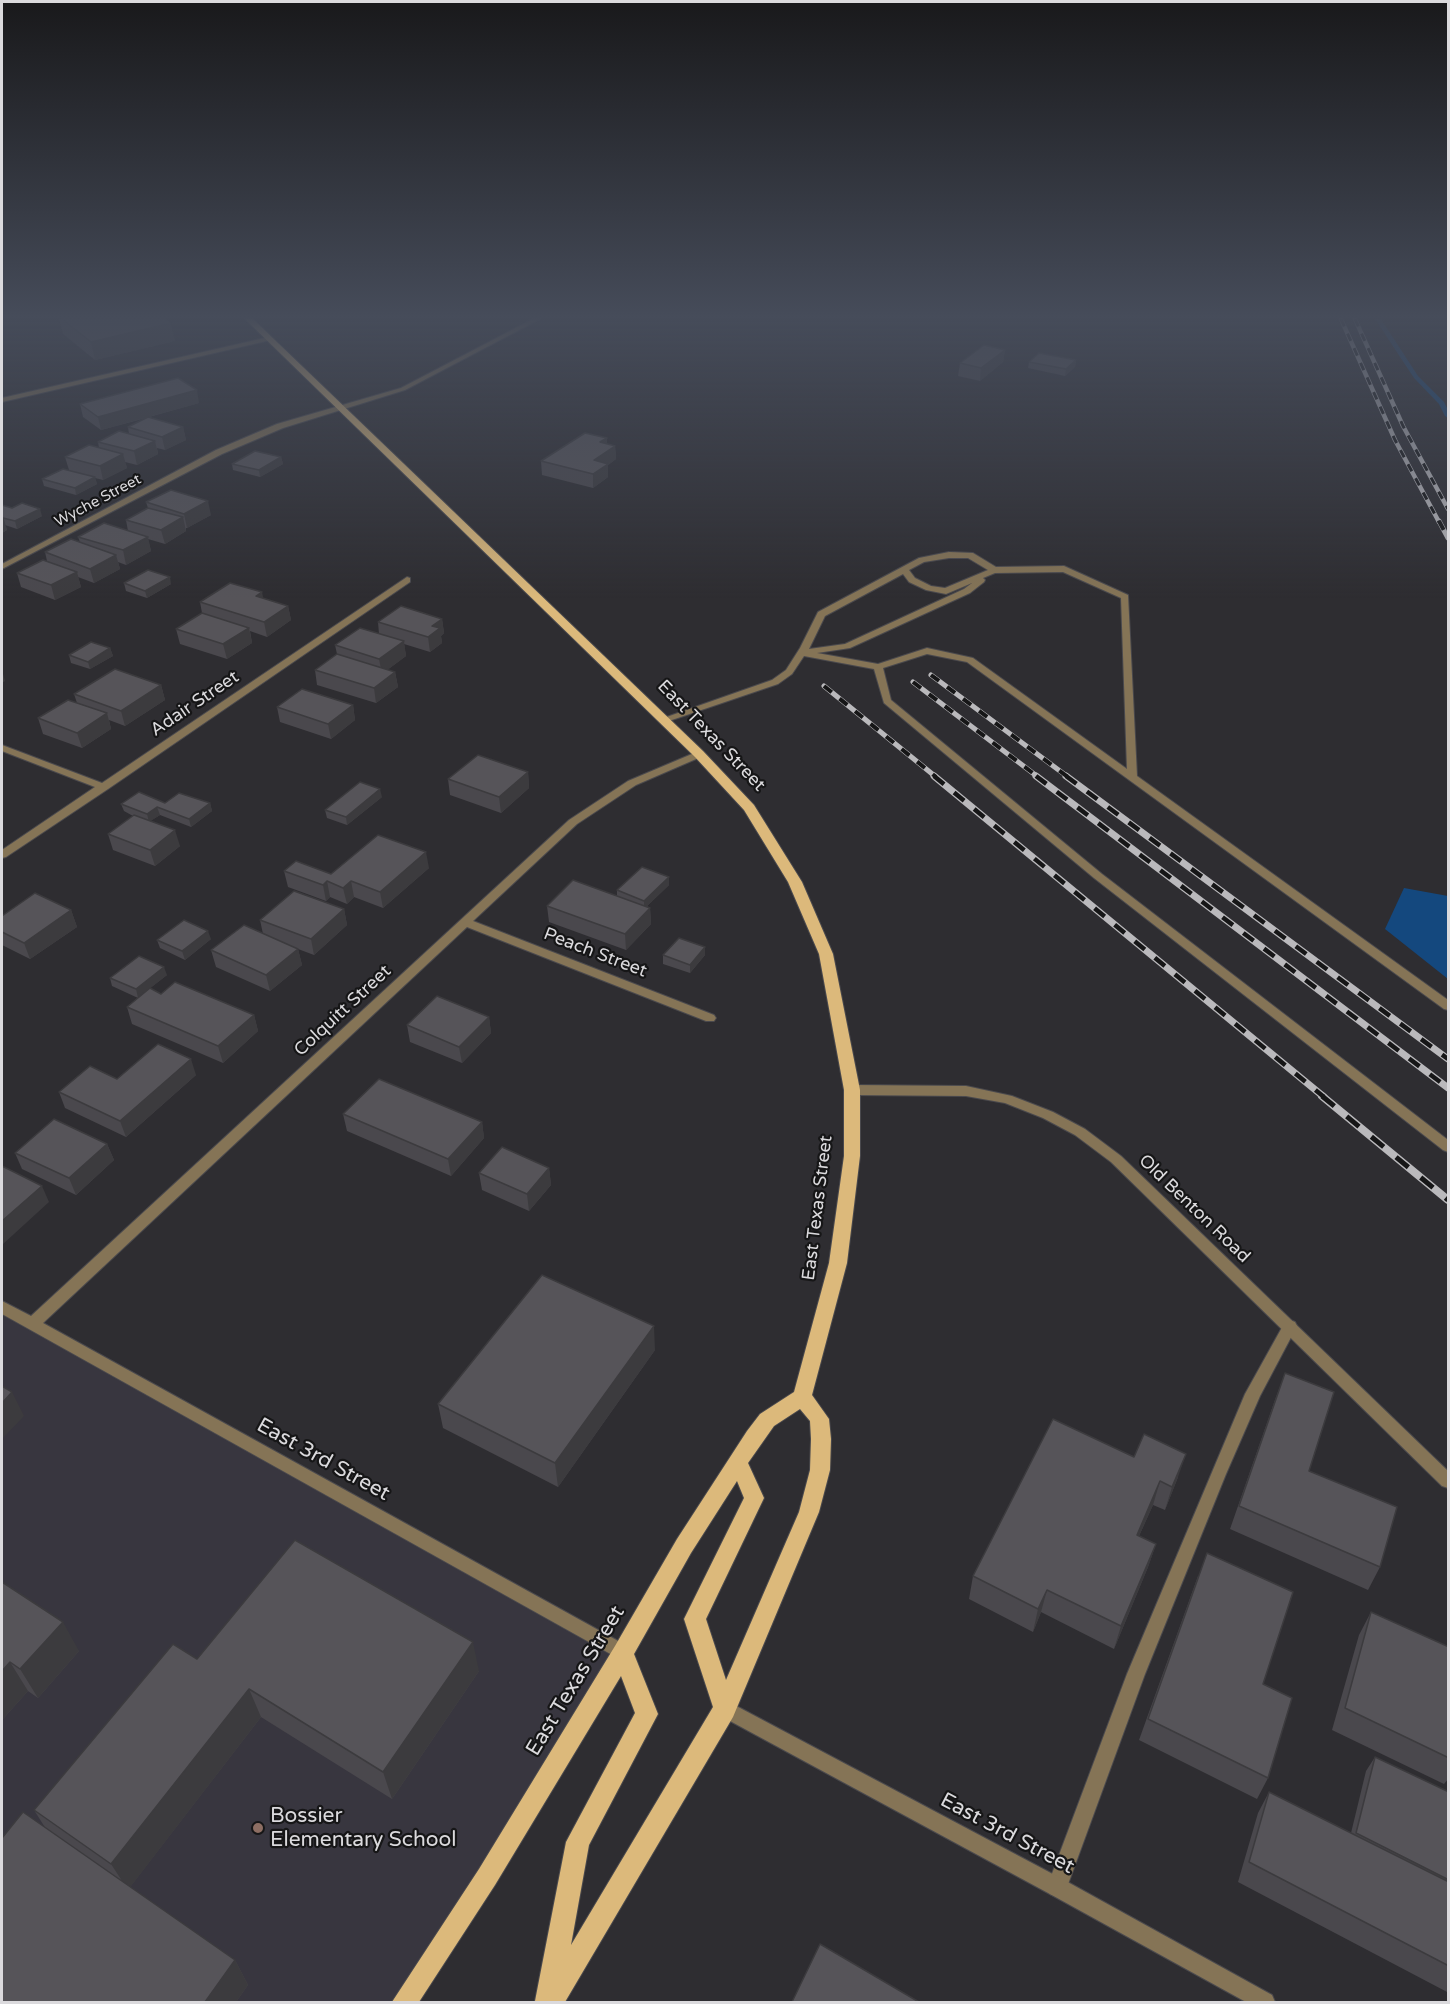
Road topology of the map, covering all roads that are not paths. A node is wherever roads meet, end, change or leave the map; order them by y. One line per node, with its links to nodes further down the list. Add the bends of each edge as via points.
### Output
1 (323, 413): 3 (street, Wyche Street, via 219,452)
2 (347, 413): 9 (main road, East Texas Street)
3 (2, 567)
4 (904, 570): 5 (street, via 922,560 949,555 970,555); 5 (street, via 912,580 946,591); 7 (street, via 821,614)
5 (994, 570): 7 (street, via 967,591 847,646); 12 (street, via 1064,569 1125,597)
6 (407, 580): 13 (street, Adair Street)
7 (802, 653): 8 (street); 9 (street, via 789,672 775,682)
8 (878, 667): 12 (street, via 927,651 970,660); 19 (street, via 887,701 1098,876)
9 (663, 720): 11 (main road, East Texas Street)
10 (2, 748): 13 (street)
11 (699, 754): 15 (street, Colquitt Street, via 633,783 573,822); 18 (main road, East Texas Street, via 749,808 811,914 826,954)
12 (1132, 777): 16 (street)
13 (104, 787): 14 (street, Adair Street)
14 (2, 855)
15 (466, 922): 17 (street, Peach Street); 21 (street, Colquitt Street)
16 (1449, 1006)
17 (710, 1018)
18 (852, 1090): 22 (street, Old Benton Road, via 966,1091 1007,1099 1080,1132 1116,1159); 23 (main road, East Texas Street, via 852,1156 838,1263)
19 (1449, 1147)
20 (2, 1307): 21 (street, East 3rd Street)
21 (32, 1324): 26 (street, East 3rd Street)
22 (1290, 1326): 25 (street, Old Benton Road); 28 (street, via 1253,1394 1213,1486 1136,1674)
23 (802, 1397): 24 (main road, East Texas Street, via 767,1420); 27 (main road, via 819,1419 820,1470 809,1512)
24 (738, 1462): 26 (main road, East Texas Street); 27 (main road, via 754,1498 695,1618)
25 (1449, 1481)
26 (623, 1653): 29 (main road, East Texas Street, via 487,1877); 30 (main road, via 647,1714 578,1842)
27 (725, 1709): 28 (street, East 3rd Street); 30 (main road)
28 (1057, 1887): 31 (street, East 3rd Street)
29 (405, 2002)
30 (550, 2002)
31 (1266, 2002)

